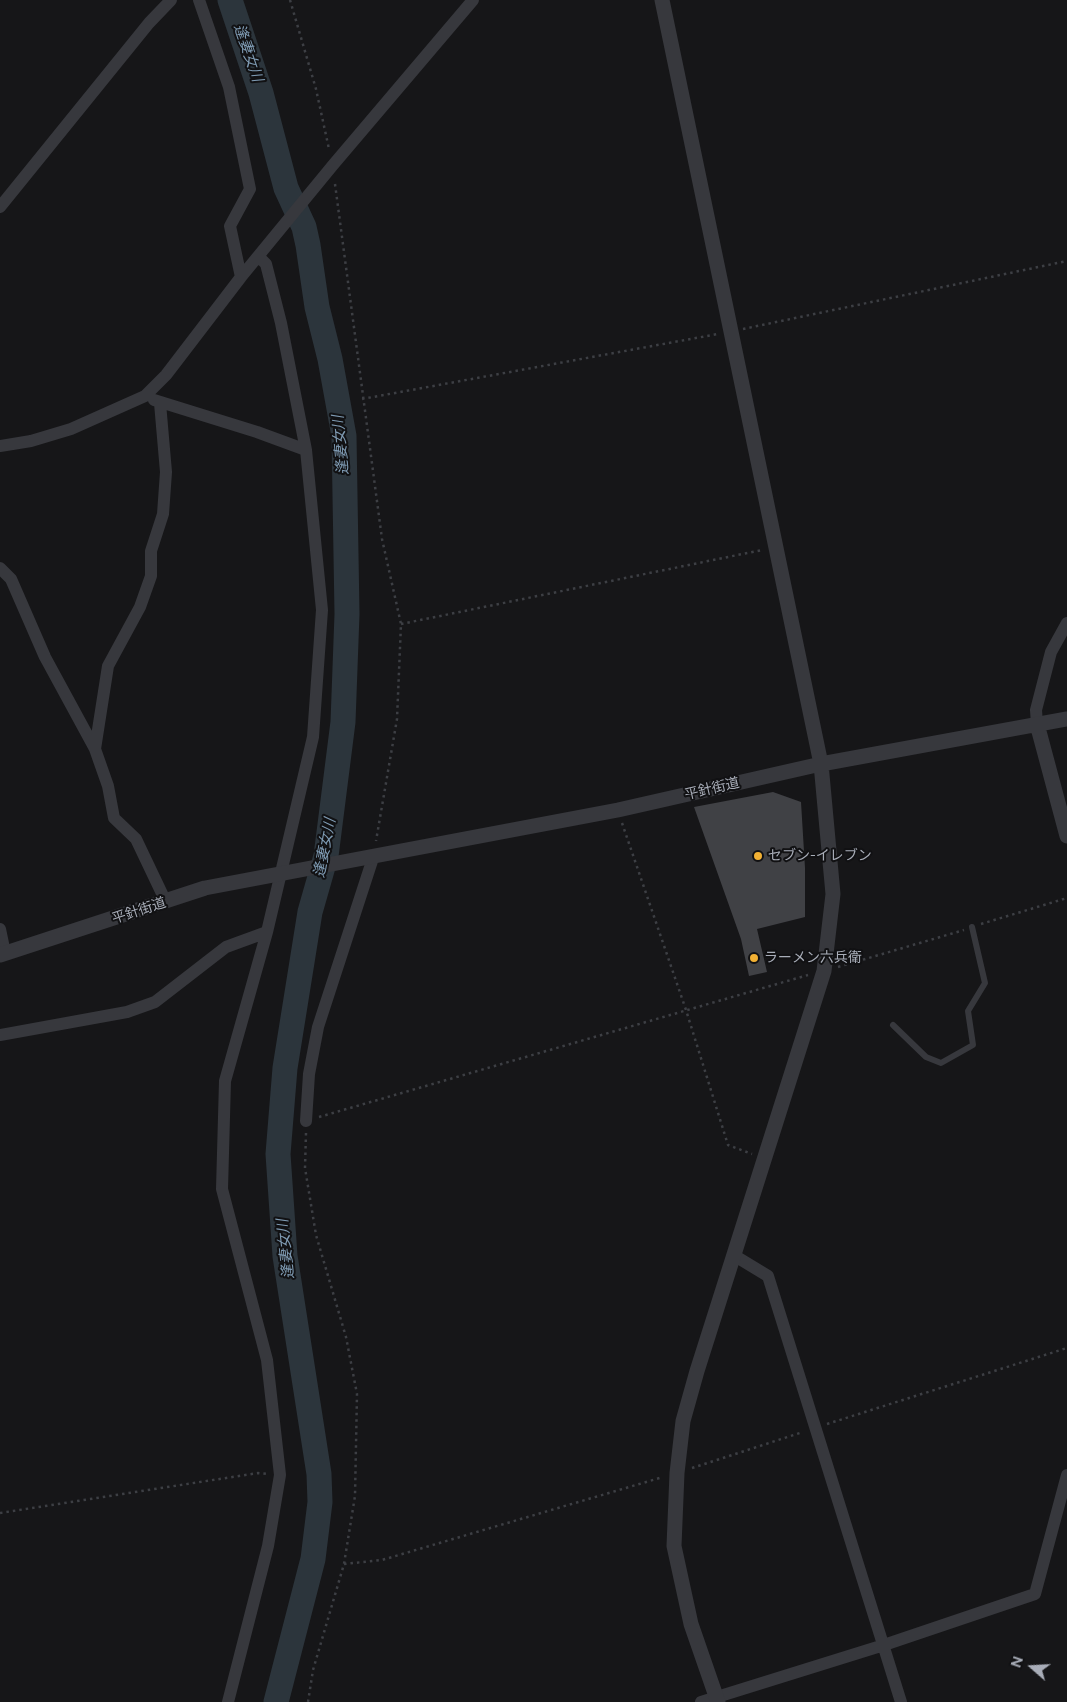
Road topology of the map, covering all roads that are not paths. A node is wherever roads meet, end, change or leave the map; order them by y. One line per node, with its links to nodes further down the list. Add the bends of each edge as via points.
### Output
1 (171, 0): 5 (street, via 148,23)
2 (199, 0): 7 (street, via 229,87 250,189 230,226)
3 (473, 0): 6 (street)
4 (662, 0): 17 (street)
5 (0, 207)
6 (259, 257): 7 (street); 11 (street, via 266,264 281,323)
7 (241, 277): 8 (street, via 166,375)
8 (145, 396): 9 (street); 10 (street, via 71,429)
9 (160, 403): 11 (street); 16 (street, via 166,472 163,514 152,551 151,576 140,607 108,666)
10 (0, 446)
11 (306, 450): 20 (street, via 322,610 312,737)
12 (0, 568): 16 (street, via 11,579 45,657)
13 (1067, 623): 15 (street, via 1051,652 1036,710)
14 (1067, 719): 15 (street, 平針街道)
15 (1037, 724): 17 (street, 平針街道); 18 (street)
16 (95, 749): 21 (street, via 108,786 114,818 136,839)
17 (822, 764): 19 (street, 平針街道, via 618,810); 29 (street, via 833,894 824,971)
18 (1067, 836)
19 (374, 855): 20 (street, 平針街道); 28 (street, via 318,1027 309,1074)
20 (280, 876): 21 (street, 平針街道, via 206,888); 24 (street)
21 (166, 902): 25 (street, 平針街道)
22 (972, 927): 26 (lane, via 985,983 968,1011 973,1045 941,1063 926,1057)
23 (0, 929): 25 (street)
24 (267, 932): 27 (street, via 226,947 155,1002 127,1012); 34 (street, via 224,1081 222,1189 267,1360 280,1475 268,1546)
25 (2, 954)
26 (893, 1025)
27 (0, 1035)
28 (306, 1121)
29 (735, 1256): 31 (street, via 768,1276); 32 (street, via 686,1412 677,1473 674,1546 691,1624)
30 (1067, 1475): 31 (street, via 1034,1594)
31 (884, 1645): 32 (street); 33 (street)
32 (718, 1700): 35 (street)
33 (903, 1700)
34 (228, 1702)
35 (701, 1702)

